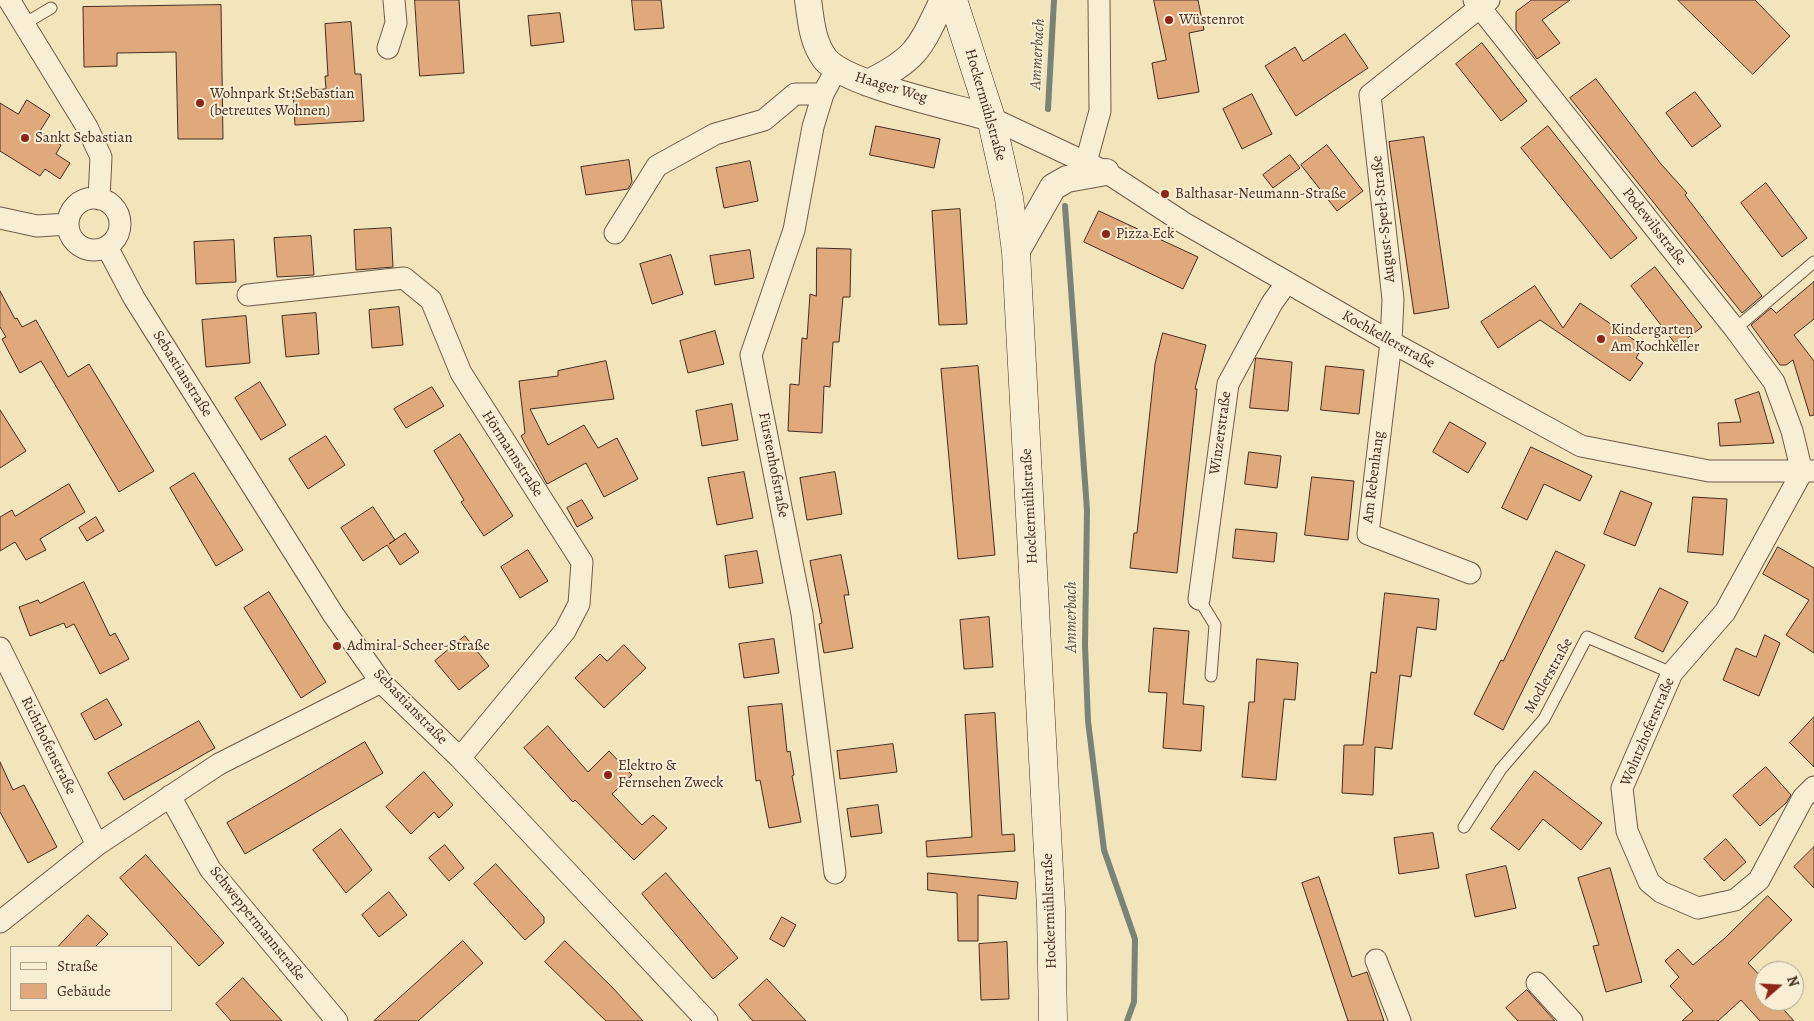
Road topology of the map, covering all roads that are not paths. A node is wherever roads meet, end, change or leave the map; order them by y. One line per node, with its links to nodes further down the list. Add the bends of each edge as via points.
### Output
1 (9, 0): 9 (street)
2 (394, 0): 10 (street, via 396,23)
3 (808, 0): 11 (street, Haager Weg, via 814,38 826,59)
4 (943, 0): 12 (street, via 920,47 897,69)
5 (953, 0): 14 (main road, Hockermühlstraße)
6 (1099, 0): 15 (street, via 1100,111)
7 (1481, 3): 25 (street, Podewilsstraße); 26 (street, August-Sperl-Straße, via 1370,95 1393,299)
8 (50, 8): 9 (lane)
9 (24, 24): 16 (street, via 87,127 101,157)
10 (388, 48)
11 (837, 68): 12 (street, Haager Weg); 13 (street, Fürstenhofstraße)
12 (868, 83): 14 (street, Haager Weg)
13 (823, 94): 19 (street, via 795,94 764,120 715,134 657,166); 39 (street, Fürstenhofstraße, via 794,230 751,355 802,614)
14 (991, 118): 15 (street, Kochkellerstraße); 21 (main road, Hockermühlstraße, via 1009,198)
15 (1096, 167): 21 (street, via 1053,187); 23 (street, Kochkellerstraße, via 1184,223)
16 (99, 198): 18 (street, via 76,206); 20 (street, via 113,206 120,220 118,235)
17 (0, 218): 18 (street, via 37,226)
18 (68, 224): 20 (street, via 71,235 80,246 94,250)
19 (615, 233)
20 (107, 247): 33 (street, Sebastianstraße, via 139,307 333,614)
21 (1016, 252): 45 (main road, Hockermühlstraße, via 1050,878)
22 (1814, 262): 25 (lane)
23 (1287, 282): 26 (street, Kochkellerstraße); 29 (street, Winzerstraße, via 1228,384)
24 (248, 296): 34 (street, Hörmannstraße, via 404,278 431,300 461,373 582,562 579,604 565,630)
25 (1735, 329): 27 (street, Podewilsstraße, via 1774,382)
26 (1391, 342): 27 (street, Kochkellerstraße, via 1581,446 1709,471); 28 (street, Am Rebenhang, via 1368,534)
27 (1808, 471): 31 (street, Wolntzhoferstraße, via 1726,612)
28 (1470, 573)
29 (1199, 599): 32 (lane, via 1215,624)
30 (0, 648): 38 (street, Richthofenstraße)
31 (1672, 673): 35 (street, Wolntzhoferstraße, via 1622,788 1627,831 1649,882 1661,892 1698,908 1735,900 1759,880 1803,798); 37 (lane, Modlerstraße, via 1587,637 1544,719 1501,769)
32 (1211, 676)
33 (381, 682): 34 (street, Sebastianstraße); 36 (street, via 219,764)
34 (460, 758): 44 (street, Sebastianstraße)
35 (1814, 787)
36 (170, 796): 38 (street); 43 (street, Schweppermannstraße, via 210,869)
37 (1464, 827)
38 (97, 845): 40 (street)
39 (835, 873)
40 (0, 922)
41 (1376, 960): 46 (street)
42 (1537, 983): 47 (street)
43 (337, 1021)
44 (707, 1021)
45 (1052, 1021)
46 (1400, 1021)
47 (1572, 1021)

